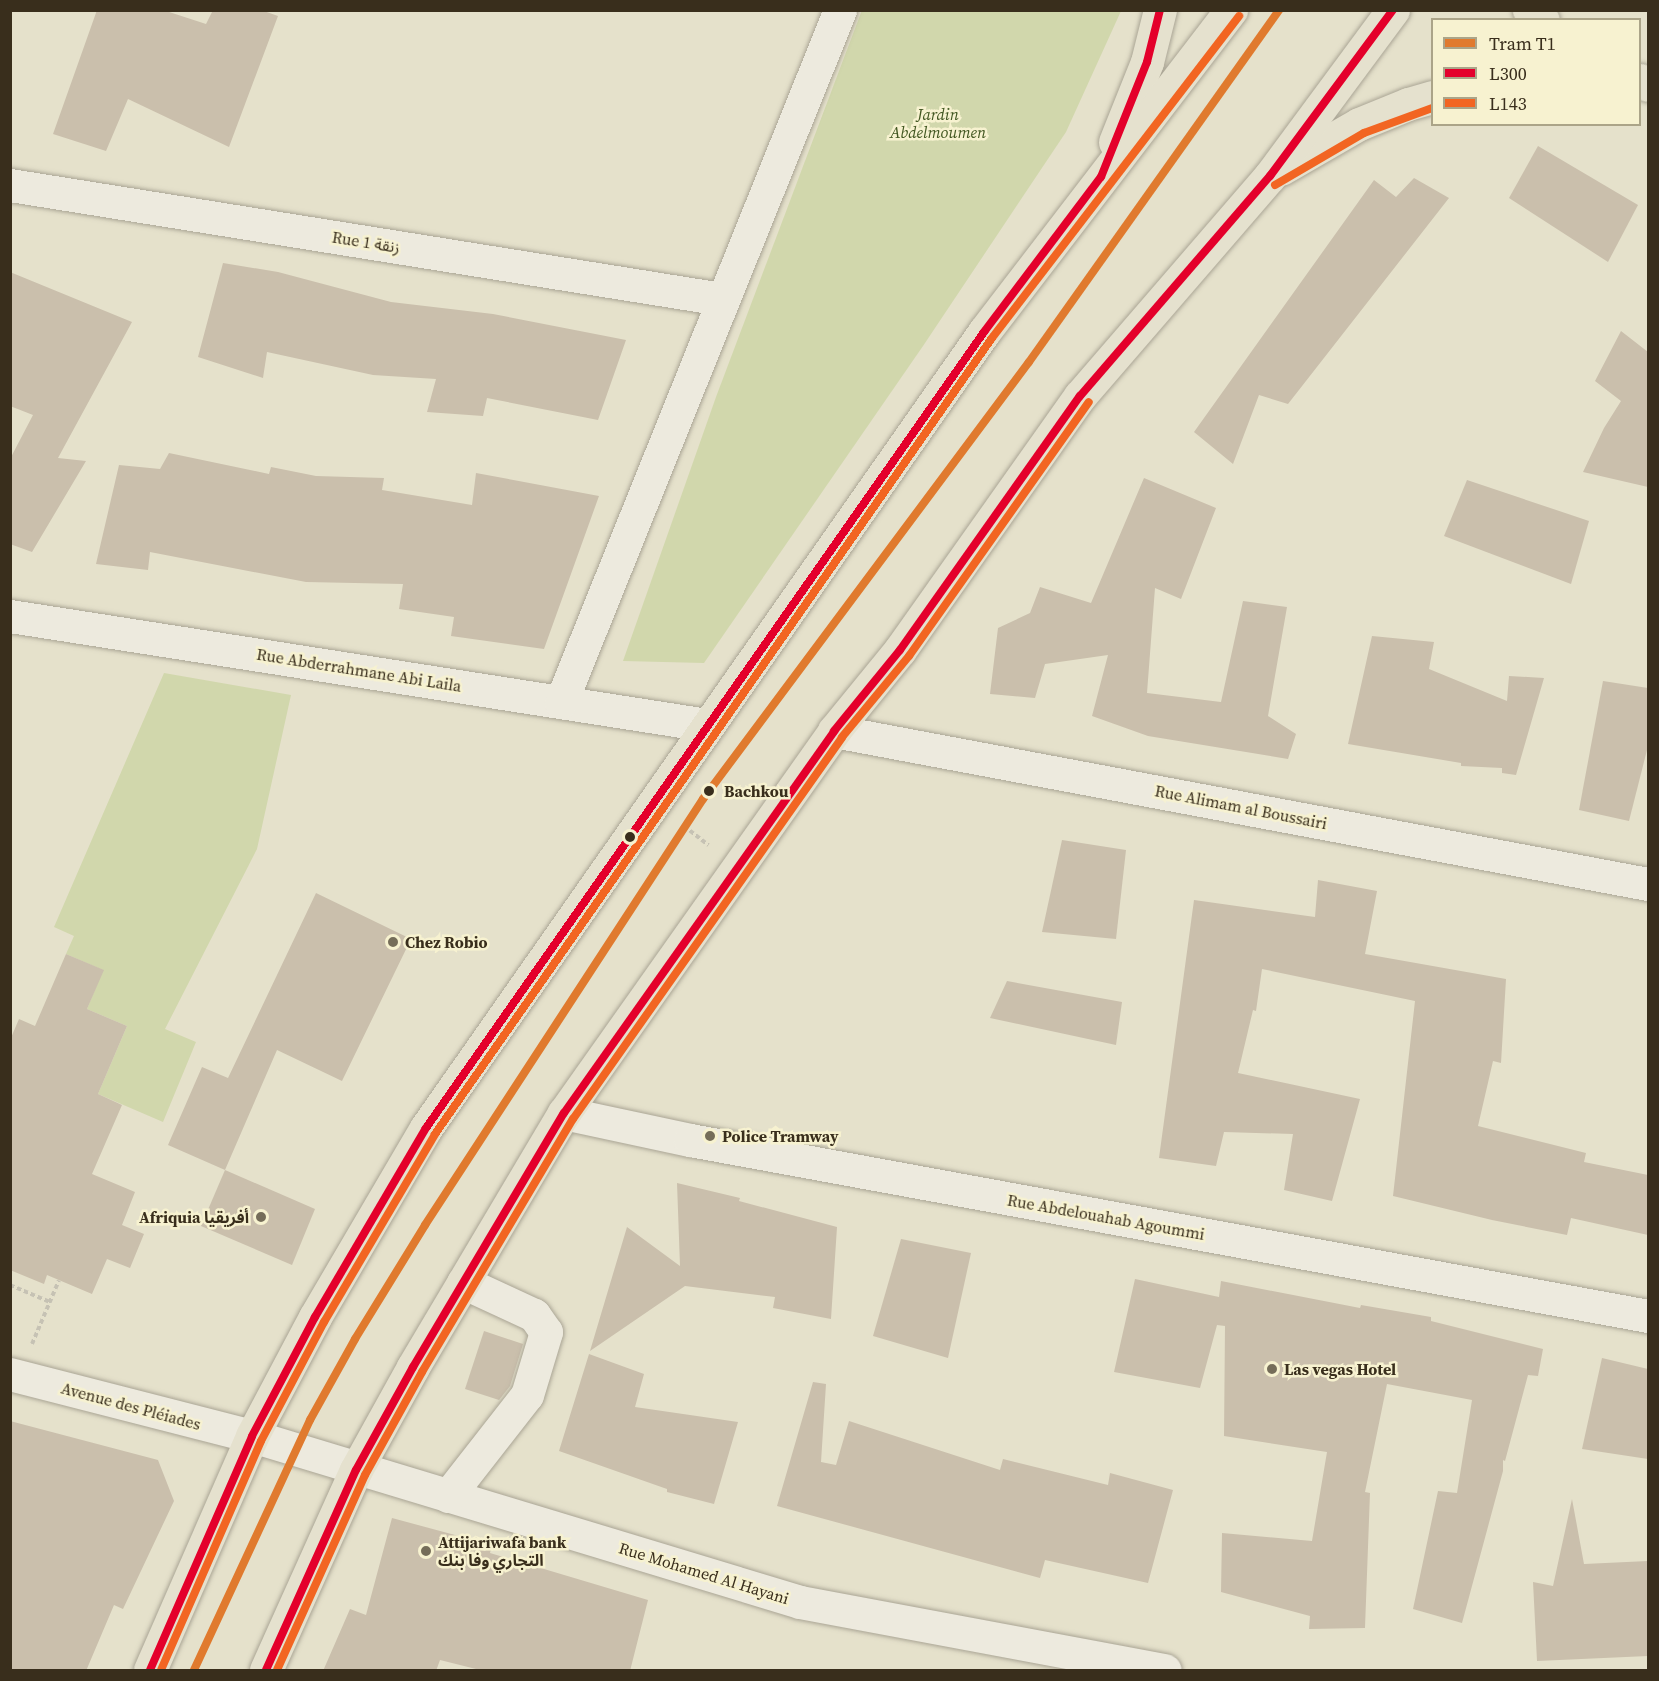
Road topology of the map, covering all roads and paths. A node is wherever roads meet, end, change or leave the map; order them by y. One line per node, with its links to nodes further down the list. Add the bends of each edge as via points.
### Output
1 (840, 10): 9 (street)
2 (1160, 10): 7 (main road, via 1147,62)
3 (1231, 10): 7 (main road)
4 (1393, 10): 6 (main road)
5 (1431, 97): 6 (main road, via 1359,124)
6 (1270, 176): 13 (main road, via 1080,396 900,650)
7 (1101, 177): 12 (main road, via 984,332)
8 (10, 185): 9 (street, Rue 1 زنقة)
9 (722, 299): 11 (street)
10 (10, 616): 11 (street, Rue Abderrahmane Abi Laila)
11 (561, 702): 12 (street, Rue Abderrahmane Abi Laila)
12 (707, 725): 14 (main road)
13 (834, 731): 15 (main road); 16 (street, Rue Alimam al Boussairi)
14 (651, 803): 15 (path); 25 (main road, via 426,1128 315,1317)
15 (742, 865): 17 (main road)
16 (1648, 884)
17 (564, 1113): 19 (main road); 22 (street, Rue Abdelouahab Agoummi, via 690,1140)
18 (59, 1280): 21 (path)
19 (463, 1282): 26 (main road); 27 (street, via 534,1315 546,1332 528,1395)
20 (10, 1286): 21 (path)
21 (50, 1302): 23 (path)
22 (1648, 1316)
23 (32, 1344)
24 (10, 1374): 25 (street, Avenue des Pléiades)
25 (252, 1436): 26 (street, Rue Mohamed Al Hayani); 28 (main road)
26 (356, 1470): 27 (street, Rue Mohamed Al Hayani); 29 (main road)
27 (448, 1496): 30 (street, Rue Mohamed Al Hayani, via 800,1602)
28 (150, 1671)
29 (266, 1671)
30 (1165, 1671)

